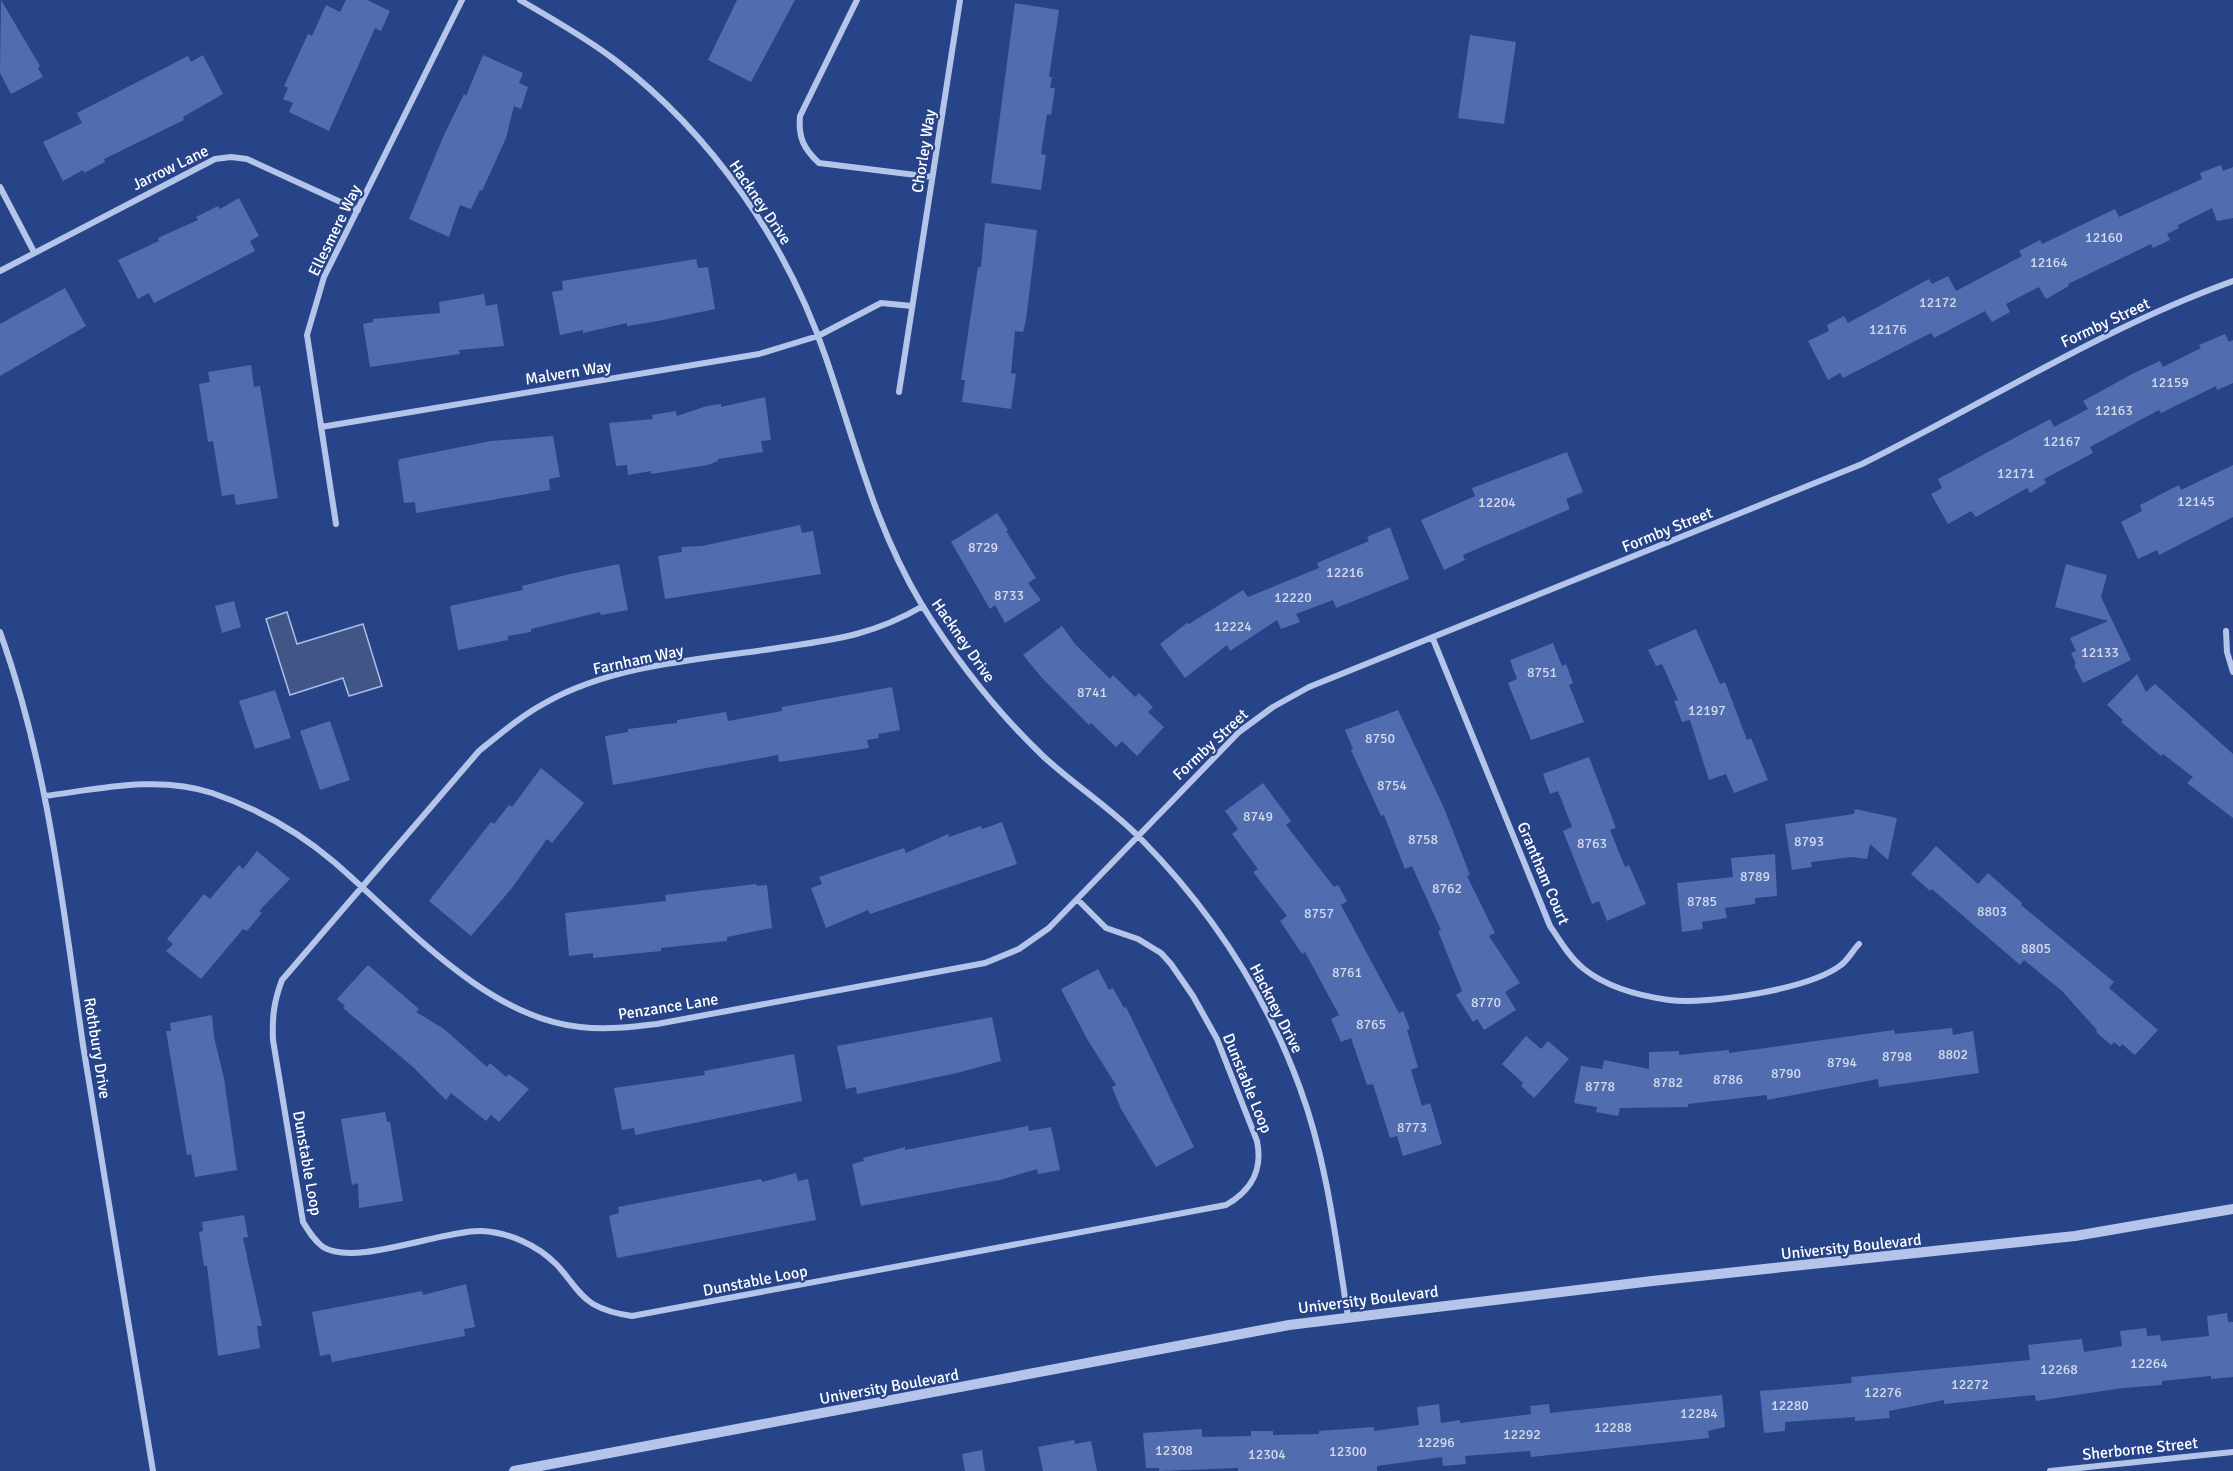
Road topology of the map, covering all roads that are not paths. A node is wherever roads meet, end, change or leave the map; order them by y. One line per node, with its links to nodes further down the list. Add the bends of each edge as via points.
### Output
1 (462, 0): 7 (street, Ellesmere Way)
2 (520, 0): 12 (street, Hackney Drive, via 616,60 703,143 740,191 780,254)
3 (857, 0): 5 (street, via 800,116 798,130 802,143 819,164)
4 (960, 0): 5 (street, Chorley Way)
5 (932, 177): 11 (street, Chorley Way)
6 (0, 187): 8 (street)
7 (358, 210): 8 (street, Jarrow Lane, via 247,159 223,158 195,167); 14 (street, Ellesmere Way, via 324,277 307,335)
8 (34, 252): 9 (street, Jarrow Lane)
9 (0, 270)
10 (2233, 281): 19 (street, Formby Street, via 2121,327 1862,464)
11 (912, 306): 12 (street, via 881,303); 13 (street, Chorley Way)
12 (818, 336): 14 (street, Malvern Way, via 759,354); 16 (street, Hackney Drive, via 873,505)
13 (899, 392)
14 (321, 427): 15 (street, Ellesmere Way)
15 (336, 524)
16 (922, 606): 22 (street, Hackney Drive, via 1001,713 1044,757); 23 (street, Farnham Way, via 894,622 851,637 624,673 546,702 511,724 479,752)
17 (2226, 631): 20 (street)
18 (0, 632): 21 (street, Rothbury Drive)
19 (1433, 639): 22 (street, Formby Street, via 1310,687 1273,707 1239,732); 25 (street, Grantham Court, via 1550,926 1584,969 1640,996 1700,1000 1741,996 1814,979 1842,965)
20 (2233, 672)
21 (45, 796): 23 (street, Penzance Lane, via 131,785 211,793 296,834); 29 (street, Rothbury Drive)
22 (1137, 835): 24 (street, Penzance Lane); 27 (street, Hackney Drive, via 1205,912 1239,963 1279,1037 1301,1090 1317,1146)
23 (363, 888): 24 (street, Penzance Lane, via 420,940 482,988 514,1007 549,1021 579,1027 623,1028 985,963 1019,949 1049,928); 24 (street, Dunstable Loop, via 282,980 274,1000 275,1051 303,1222 312,1237 340,1253 462,1232 507,1236 531,1245 555,1263 592,1304 632,1316 1226,1205 1241,1196 1258,1171 1259,1154 1217,1039 1193,996 1161,953 1138,939 1106,928)
24 (1077, 899)
25 (1858, 944)
26 (2233, 1209): 27 (street, University Boulevard, via 2075,1236)
27 (1348, 1317): 30 (street, University Boulevard)
28 (2233, 1452): 31 (street, Sherborne Street)
29 (153, 1471)
30 (514, 1471)
31 (2050, 1471)

